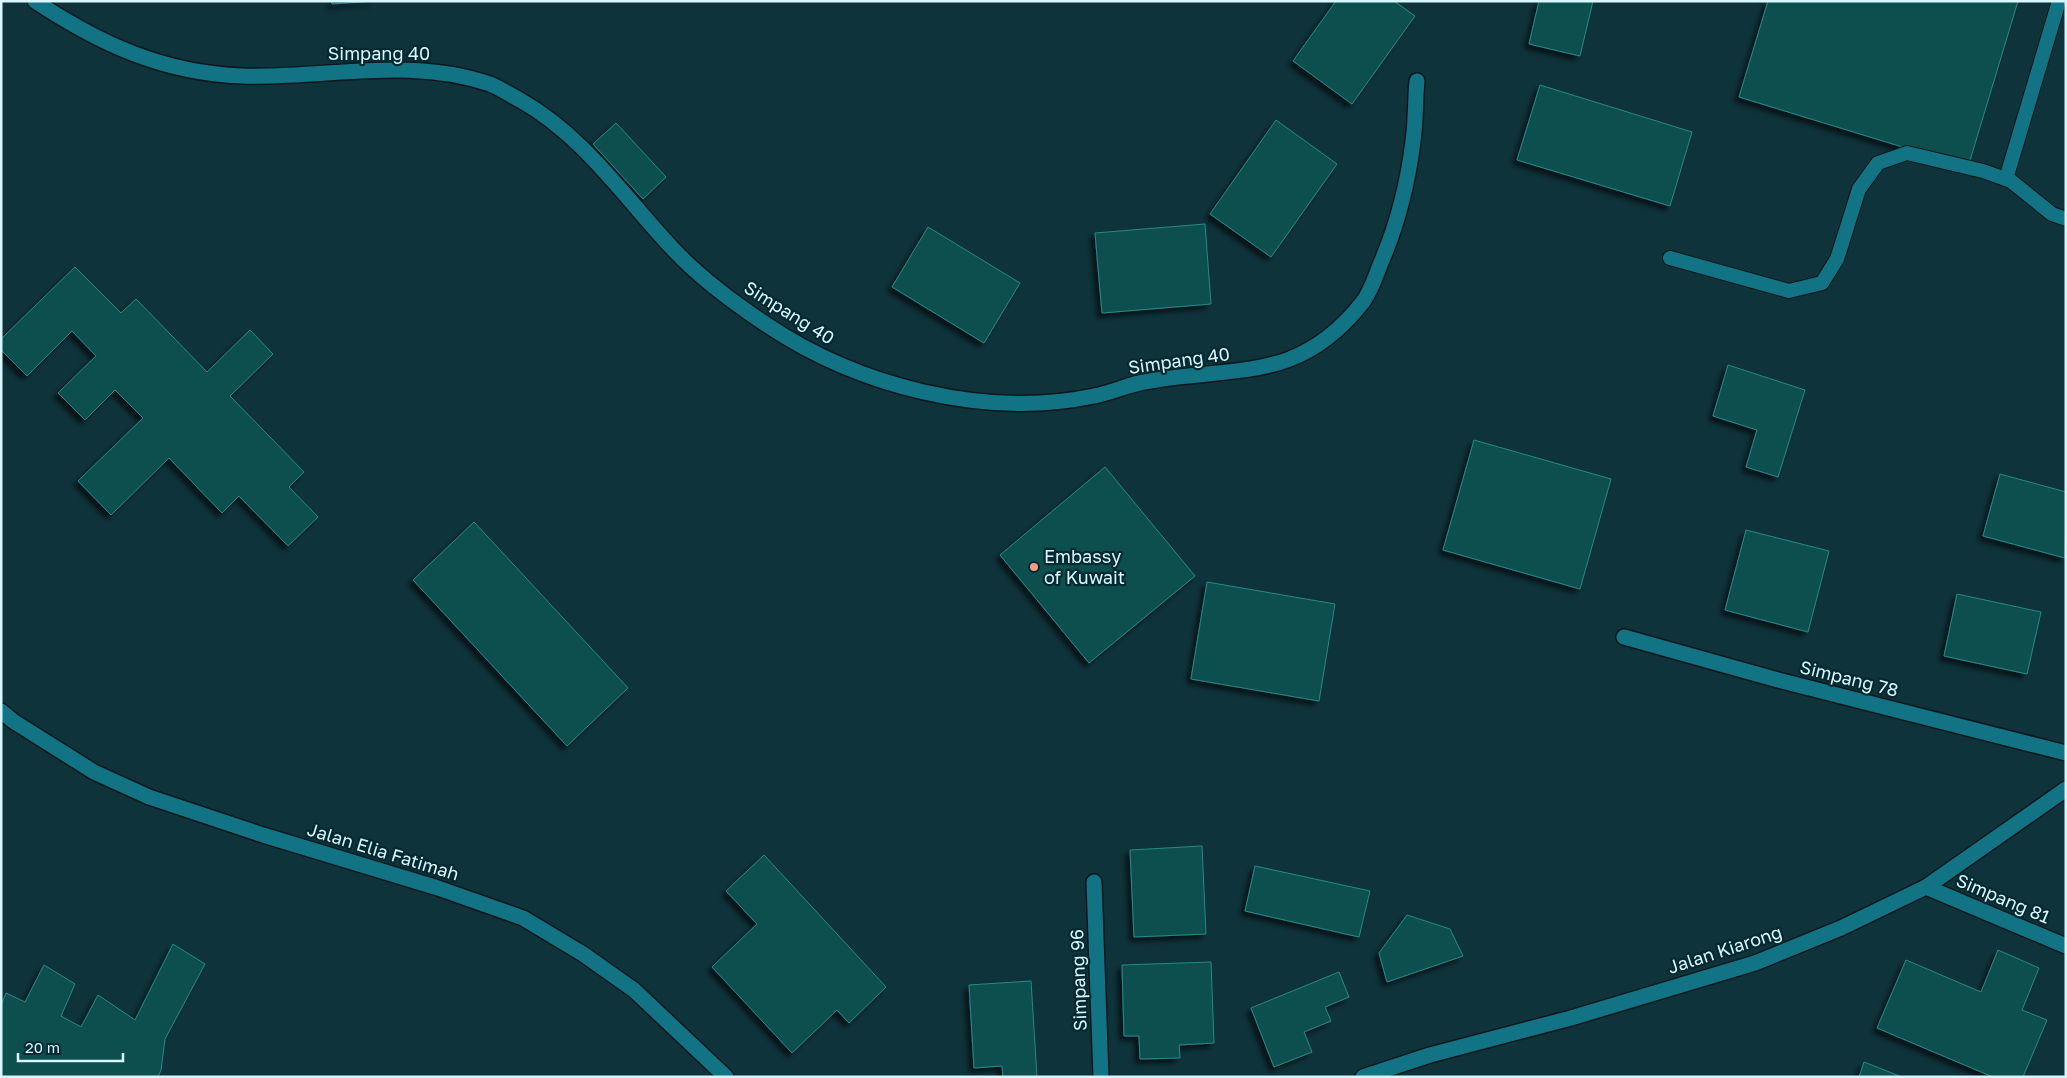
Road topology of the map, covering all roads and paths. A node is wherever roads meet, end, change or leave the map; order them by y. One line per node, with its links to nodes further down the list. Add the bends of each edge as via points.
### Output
1 (35, 1): 3 (street, Simpang 40, via 101,42 150,61 199,72 245,76 395,69 444,73 492,85 544,114 591,156 675,252 718,290 768,326 822,358 881,381 951,398 1026,404 1093,396 1143,382 1226,374 1285,363 1332,336 1365,300 1387,250 1414,139)
2 (2059, 1): 4 (lane)
3 (1417, 80)
4 (2006, 179): 5 (lane, via 2052,214); 6 (lane, via 1907,153 1878,163 1859,189 1837,259 1822,282 1790,291)
5 (2066, 218)
6 (1670, 258)
7 (1624, 637): 9 (street, Simpang 78)
8 (1, 711): 14 (street, Jalan Elia Fatimah, via 13,722 94,772 149,797 523,918 634,990)
9 (2066, 753)
10 (2066, 789): 12 (street, Jalan Kiarong)
11 (1094, 882): 15 (street, Simpang 96)
12 (1926, 887): 13 (street, Simpang 81); 16 (street, Jalan Kiarong, via 1841,928 1755,963)
13 (2066, 946)
14 (726, 1077)
15 (1101, 1077)
16 (1363, 1077)

